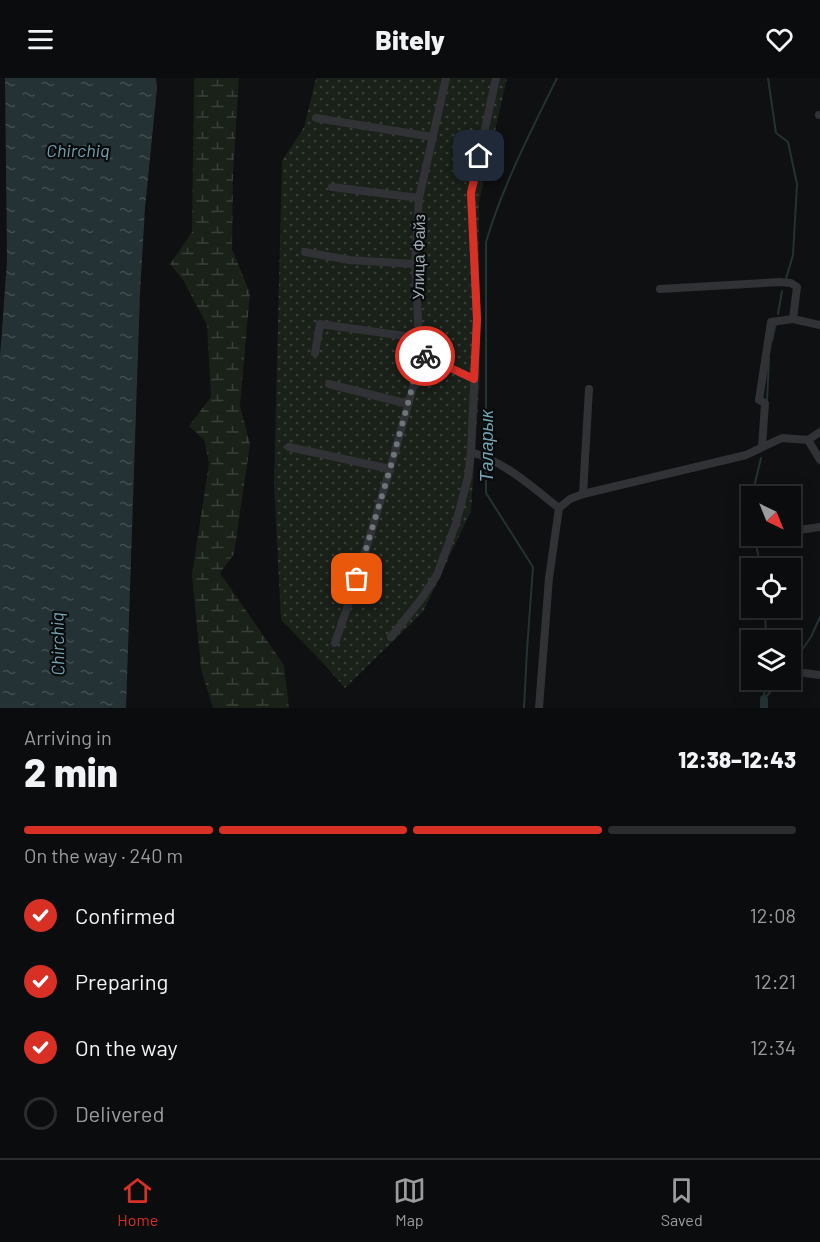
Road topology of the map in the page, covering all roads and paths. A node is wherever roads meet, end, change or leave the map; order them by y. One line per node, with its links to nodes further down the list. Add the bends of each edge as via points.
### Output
1 (446, 78): 4 (street, Улица Файз)
2 (496, 78): 15 (street, via 471,193 477,319)
3 (316, 118): 4 (street)
4 (433, 137): 6 (street, Улица Файз)
5 (332, 187): 6 (street)
6 (419, 198): 8 (street, Улица Файз)
7 (305, 252): 8 (street, via 349,260)
8 (415, 264): 12 (street, Улица Файз)
9 (660, 289): 10 (street, via 791,283 797,287)
10 (793, 319): 11 (street); 22 (street, via 771,322 759,400 765,403)
11 (820, 325)
12 (419, 338): 13 (street, via 320,324); 14 (street, Улица Файз)
13 (315, 353)
14 (418, 353): 15 (street); 18 (street, Улица Файз)
15 (474, 379): 23 (street)
16 (329, 384): 18 (street)
17 (589, 389): 26 (street)
18 (408, 404): 25 (street, Улица Файз)
19 (820, 432): 20 (street)
20 (808, 440): 22 (street, via 782,438); 24 (street)
21 (289, 447): 25 (street)
22 (762, 447): 26 (street, via 746,455)
23 (471, 452): 27 (street, via 514,472); 30 (street, via 456,523 437,575)
24 (820, 460)
25 (390, 469): 31 (street, Улица Файз)
26 (583, 494): 27 (street)
27 (559, 508): 34 (street)
28 (820, 527): 29 (street)
29 (801, 530)
30 (391, 636)
31 (335, 643)
32 (805, 673): 33 (street)
33 (820, 675)
34 (539, 708)

